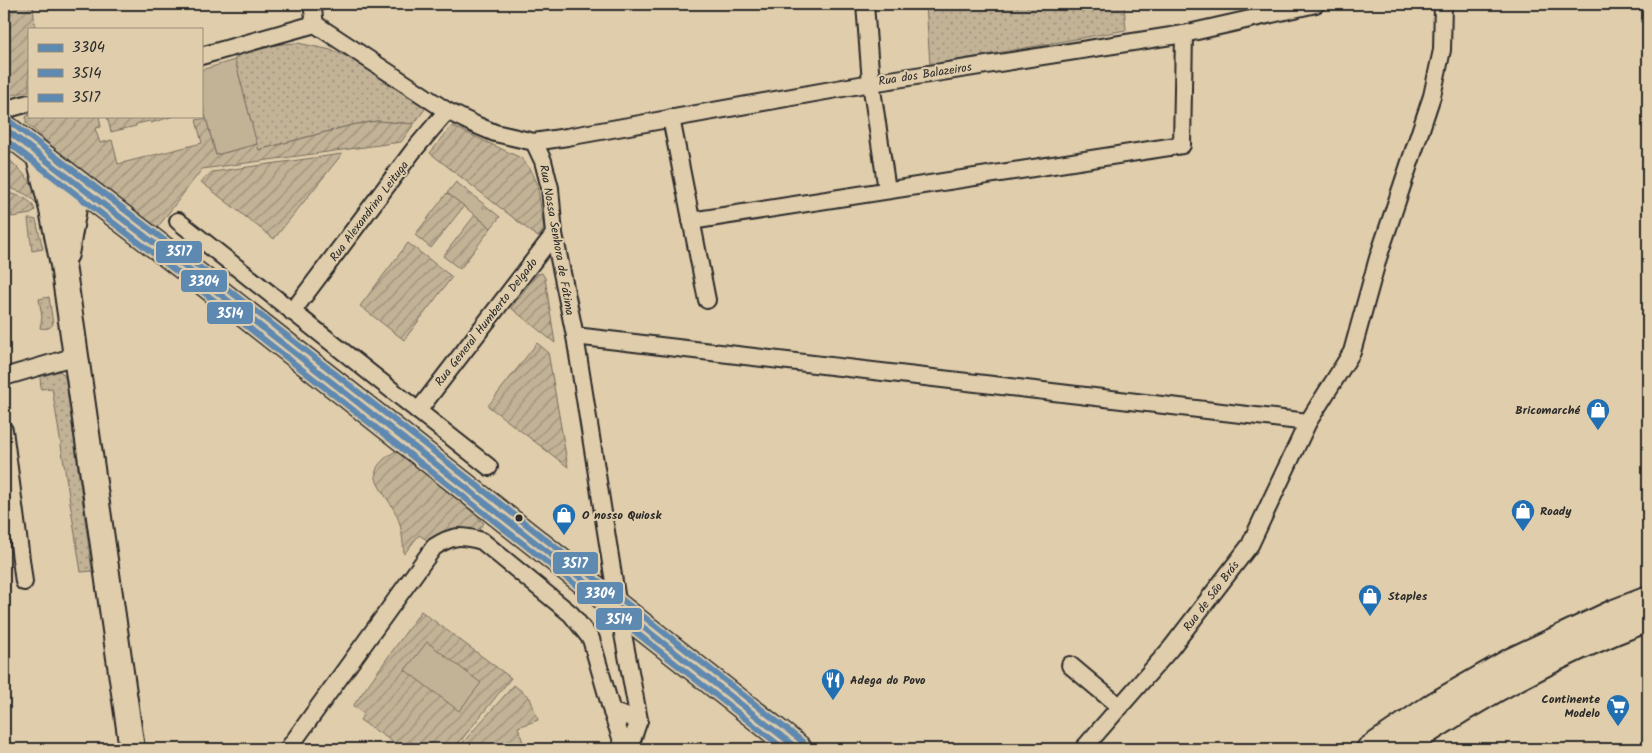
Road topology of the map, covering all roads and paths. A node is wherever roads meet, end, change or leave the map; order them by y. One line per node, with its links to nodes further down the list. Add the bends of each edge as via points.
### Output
1 (312, 4): 5 (street)
2 (865, 4): 8 (street)
3 (1316, 4): 6 (street, Rua dos Balazeiros)
4 (1444, 4): 33 (street, Rua de São Brás, via 1442,50 1432,96 1378,258 1352,352)
5 (315, 24): 7 (street); 11 (street)
6 (1184, 34): 8 (street, Rua dos Balazeiros); 17 (street, via 1182,145)
7 (202, 56)
8 (871, 82): 12 (street, Rua dos Balazeiros); 17 (street)
9 (28, 103): 10 (street)
10 (4, 110)
11 (447, 111): 14 (street, via 495,133); 26 (street, Rua Alexandrino Leituga)
12 (671, 118): 14 (street, Rua dos Balazeiros); 22 (street)
13 (4, 128): 15 (main road)
14 (534, 142): 23 (street, Rua Nossa Senhora de Fátima, via 550,188)
15 (38, 154): 16 (main road); 18 (street)
16 (76, 184): 18 (street, via 60,191); 19 (main road); 20 (street)
17 (888, 190): 22 (street)
18 (51, 205): 24 (street)
19 (116, 214): 20 (street, via 98,211); 31 (main road)
20 (72, 221): 24 (street)
21 (178, 221): 26 (street)
22 (691, 221): 25 (street)
23 (554, 234): 27 (street, Rua Nossa Senhora de Fátima); 32 (street, Rua General Humberto Delgado)
24 (64, 266): 28 (street)
25 (707, 300)
26 (292, 312): 29 (street)
27 (575, 336): 33 (street); 38 (street, Rua Nossa Senhora de Fátima)
28 (76, 356): 30 (street); 44 (street)
29 (352, 358): 31 (street); 32 (street)
30 (4, 377)
31 (331, 382): 38 (main road)
32 (418, 411): 35 (street)
33 (1308, 422): 41 (street, Rua de São Brás, via 1250,544 1171,648)
34 (4, 430): 36 (street)
35 (489, 467)
36 (24, 582)
37 (1648, 600): 50 (street, via 1614,612 1512,660 1434,705)
38 (618, 607): 43 (street, Rua Nossa Senhora de Fátima); 48 (main road)
39 (1648, 619): 51 (street, via 1507,684)
40 (1070, 665): 41 (street)
41 (1120, 707): 49 (street, Rua de São Brás)
42 (612, 712): 43 (street); 45 (street, via 591,639 571,614 482,541 465,536 448,538 434,547); 46 (street)
43 (639, 720): 47 (street)
44 (132, 749)
45 (288, 749)
46 (625, 749)
47 (630, 749)
48 (798, 749)
49 (1083, 749)
50 (1369, 749)
51 (1401, 749)

